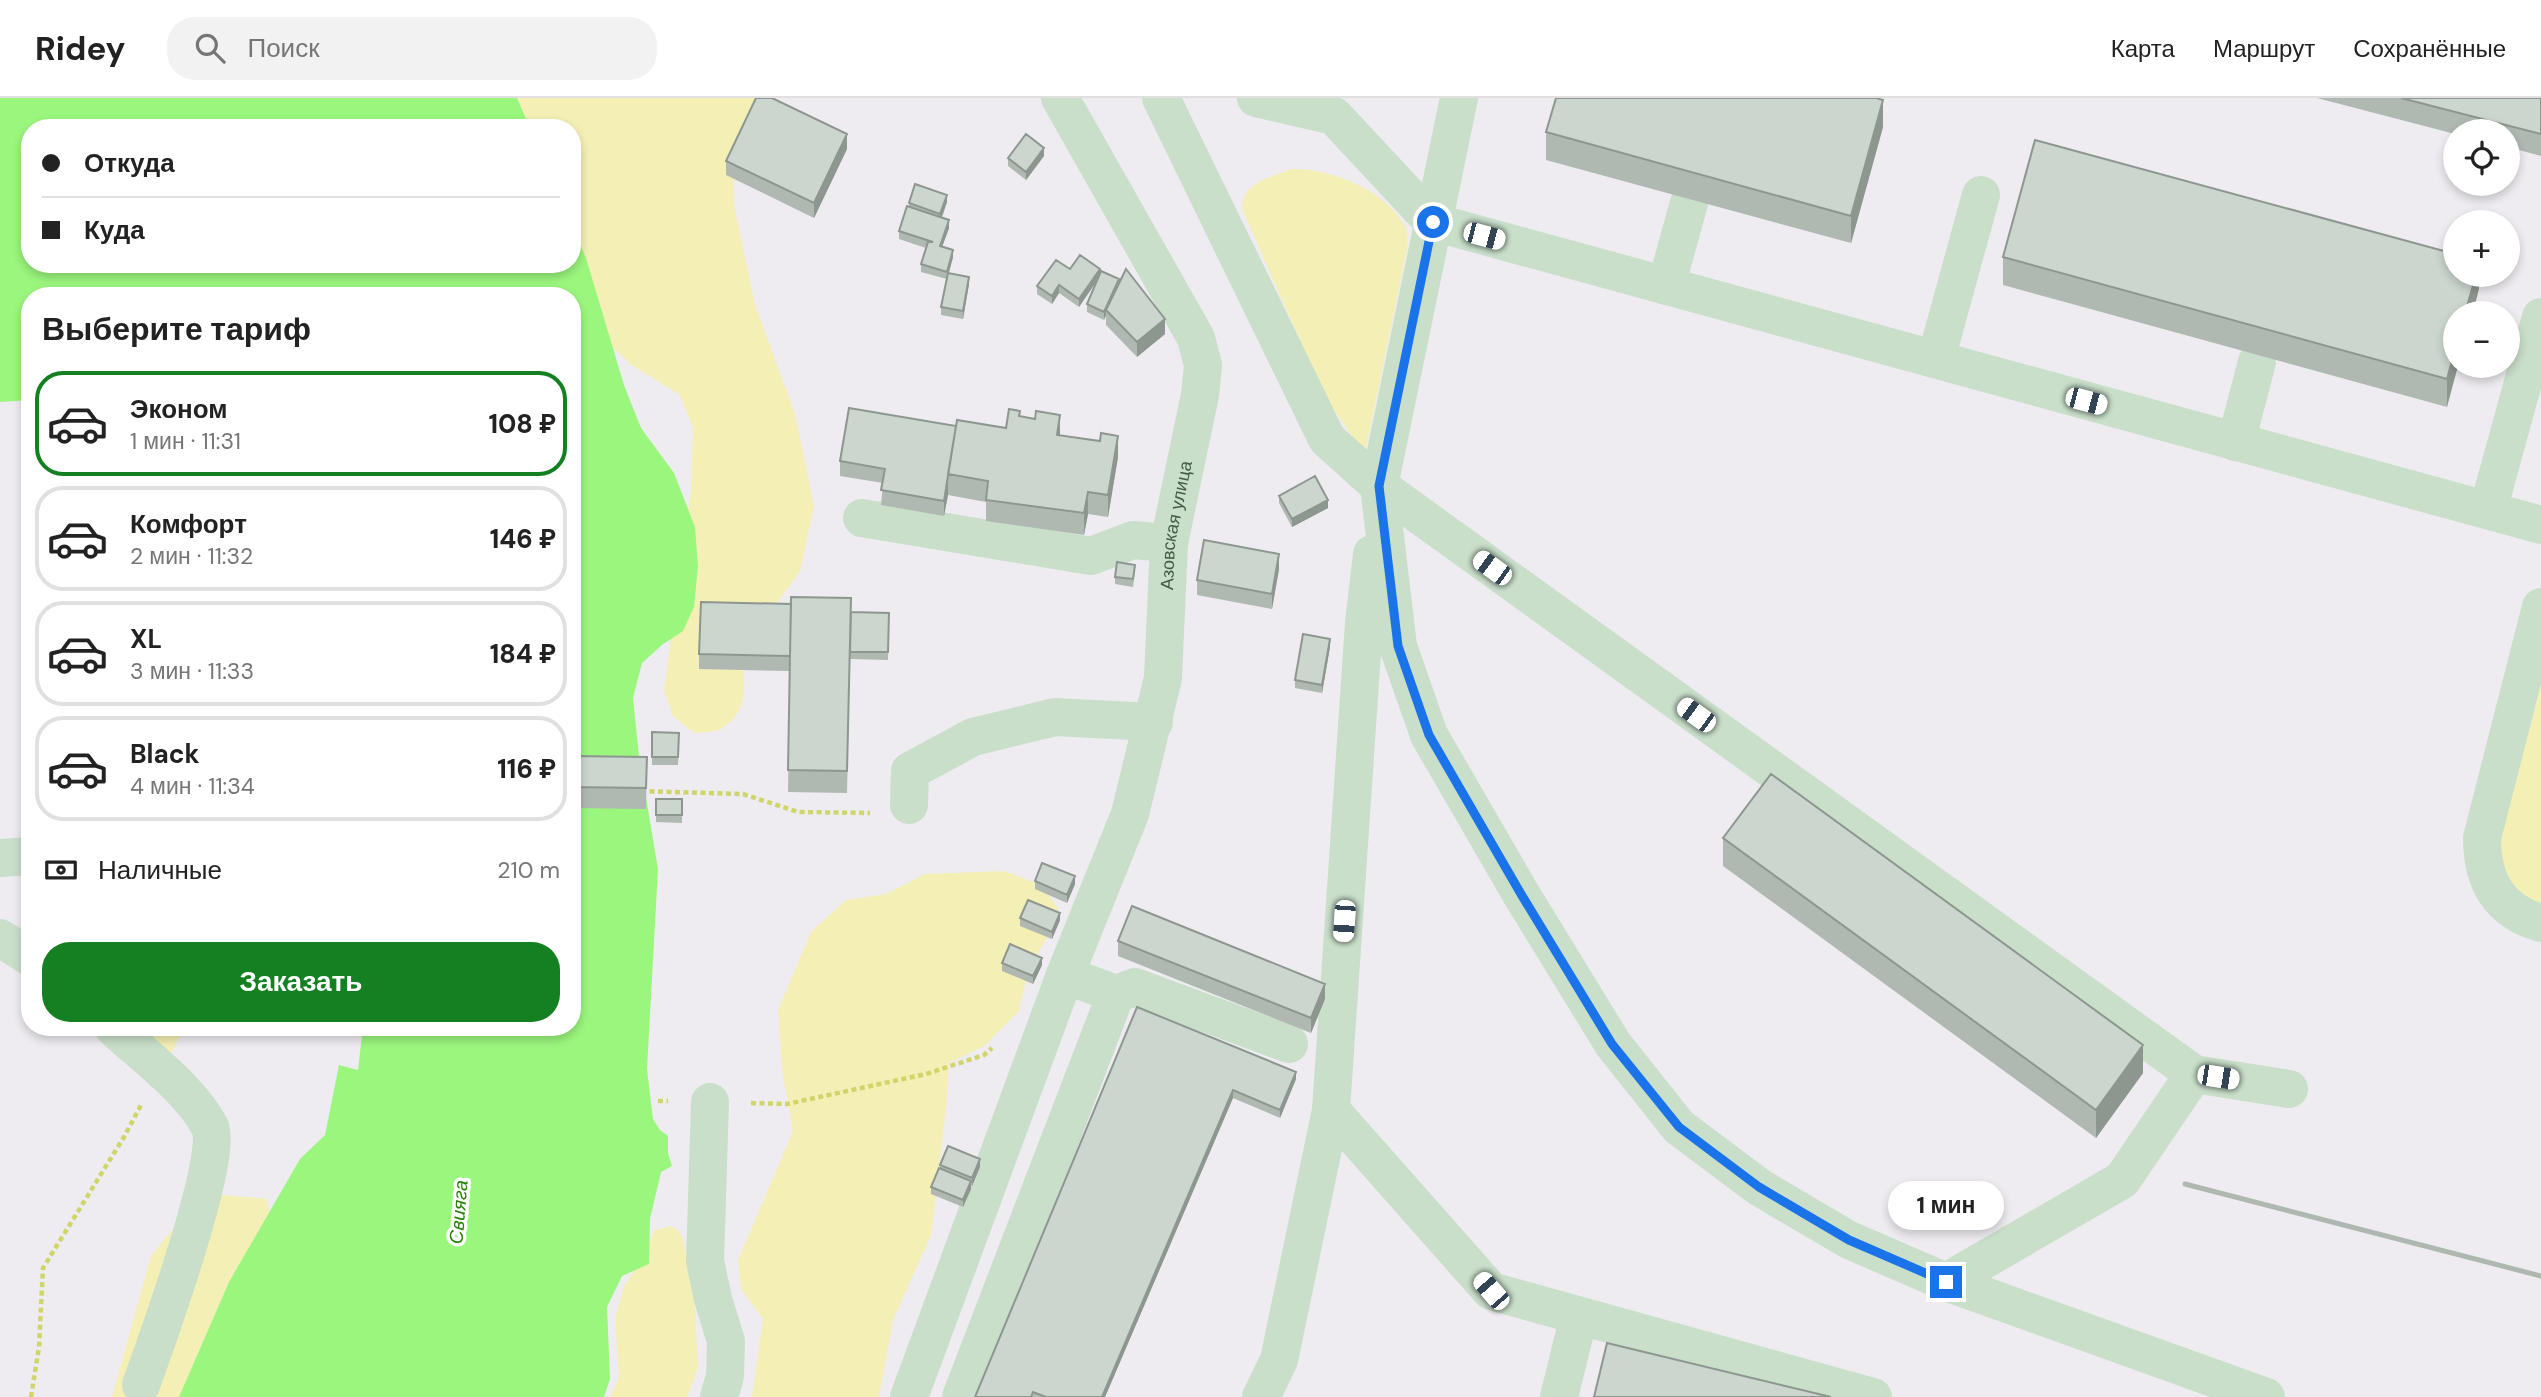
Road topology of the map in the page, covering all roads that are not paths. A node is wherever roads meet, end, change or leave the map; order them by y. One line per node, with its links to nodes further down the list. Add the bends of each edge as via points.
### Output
1 (1060, 98): 17 (street, Азовская улица, via 1196,338 1203,365)
2 (1161, 98): 13 (street, via 1327,439)
3 (1256, 98): 7 (street, via 1334,116)
4 (1459, 98): 7 (street)
5 (1981, 195): 10 (street)
6 (1689, 203): 8 (street)
7 (1433, 222): 8 (street); 13 (street)
8 (1666, 286): 10 (street)
9 (2541, 317): 14 (street)
10 (1936, 359): 12 (street)
11 (2258, 362): 12 (street)
12 (2236, 442): 14 (street)
13 (1379, 486): 30 (street); 33 (street, via 1364,623); 34 (street, via 1398,646 1429,735 1612,1044 1679,1127 1759,1187 1849,1240)
14 (2488, 510): 16 (street)
15 (862, 518): 17 (street, via 1091,556 1133,540)
16 (2541, 525)
17 (1169, 543): 19 (street, Азовская улица, via 1163,678)
18 (2541, 607): 23 (street, via 2482,838 2482,862 2490,884 2516,914)
19 (1154, 722): 20 (street, via 1055,717 973,737 910,771); 26 (street, Азовская улица, via 1130,814)
20 (909, 805)
21 (21, 857): 22 (street)
22 (0, 858)
23 (2541, 923)
24 (0, 938): 25 (street)
25 (21, 951)
26 (1065, 975): 27 (street); 38 (street, Азовская улица)
27 (1116, 994): 29 (street, via 1135,987); 39 (street)
28 (123, 1036): 36 (street, via 182,1089 211,1130 209,1163 179,1280)
29 (1289, 1044)
30 (2194, 1073): 31 (street); 34 (street, via 2122,1180)
31 (2290, 1089)
32 (710, 1102): 37 (street, via 705,1261 726,1341 726,1376)
33 (1331, 1111): 35 (street, via 1491,1291); 40 (street, via 1279,1360)
34 (1946, 1282): 43 (street)
35 (1579, 1316): 41 (street); 42 (street)
36 (141, 1385)
37 (719, 1397)
38 (909, 1397)
39 (961, 1397)
40 (1261, 1397)
41 (1559, 1397)
42 (1873, 1397)
43 (2266, 1397)

